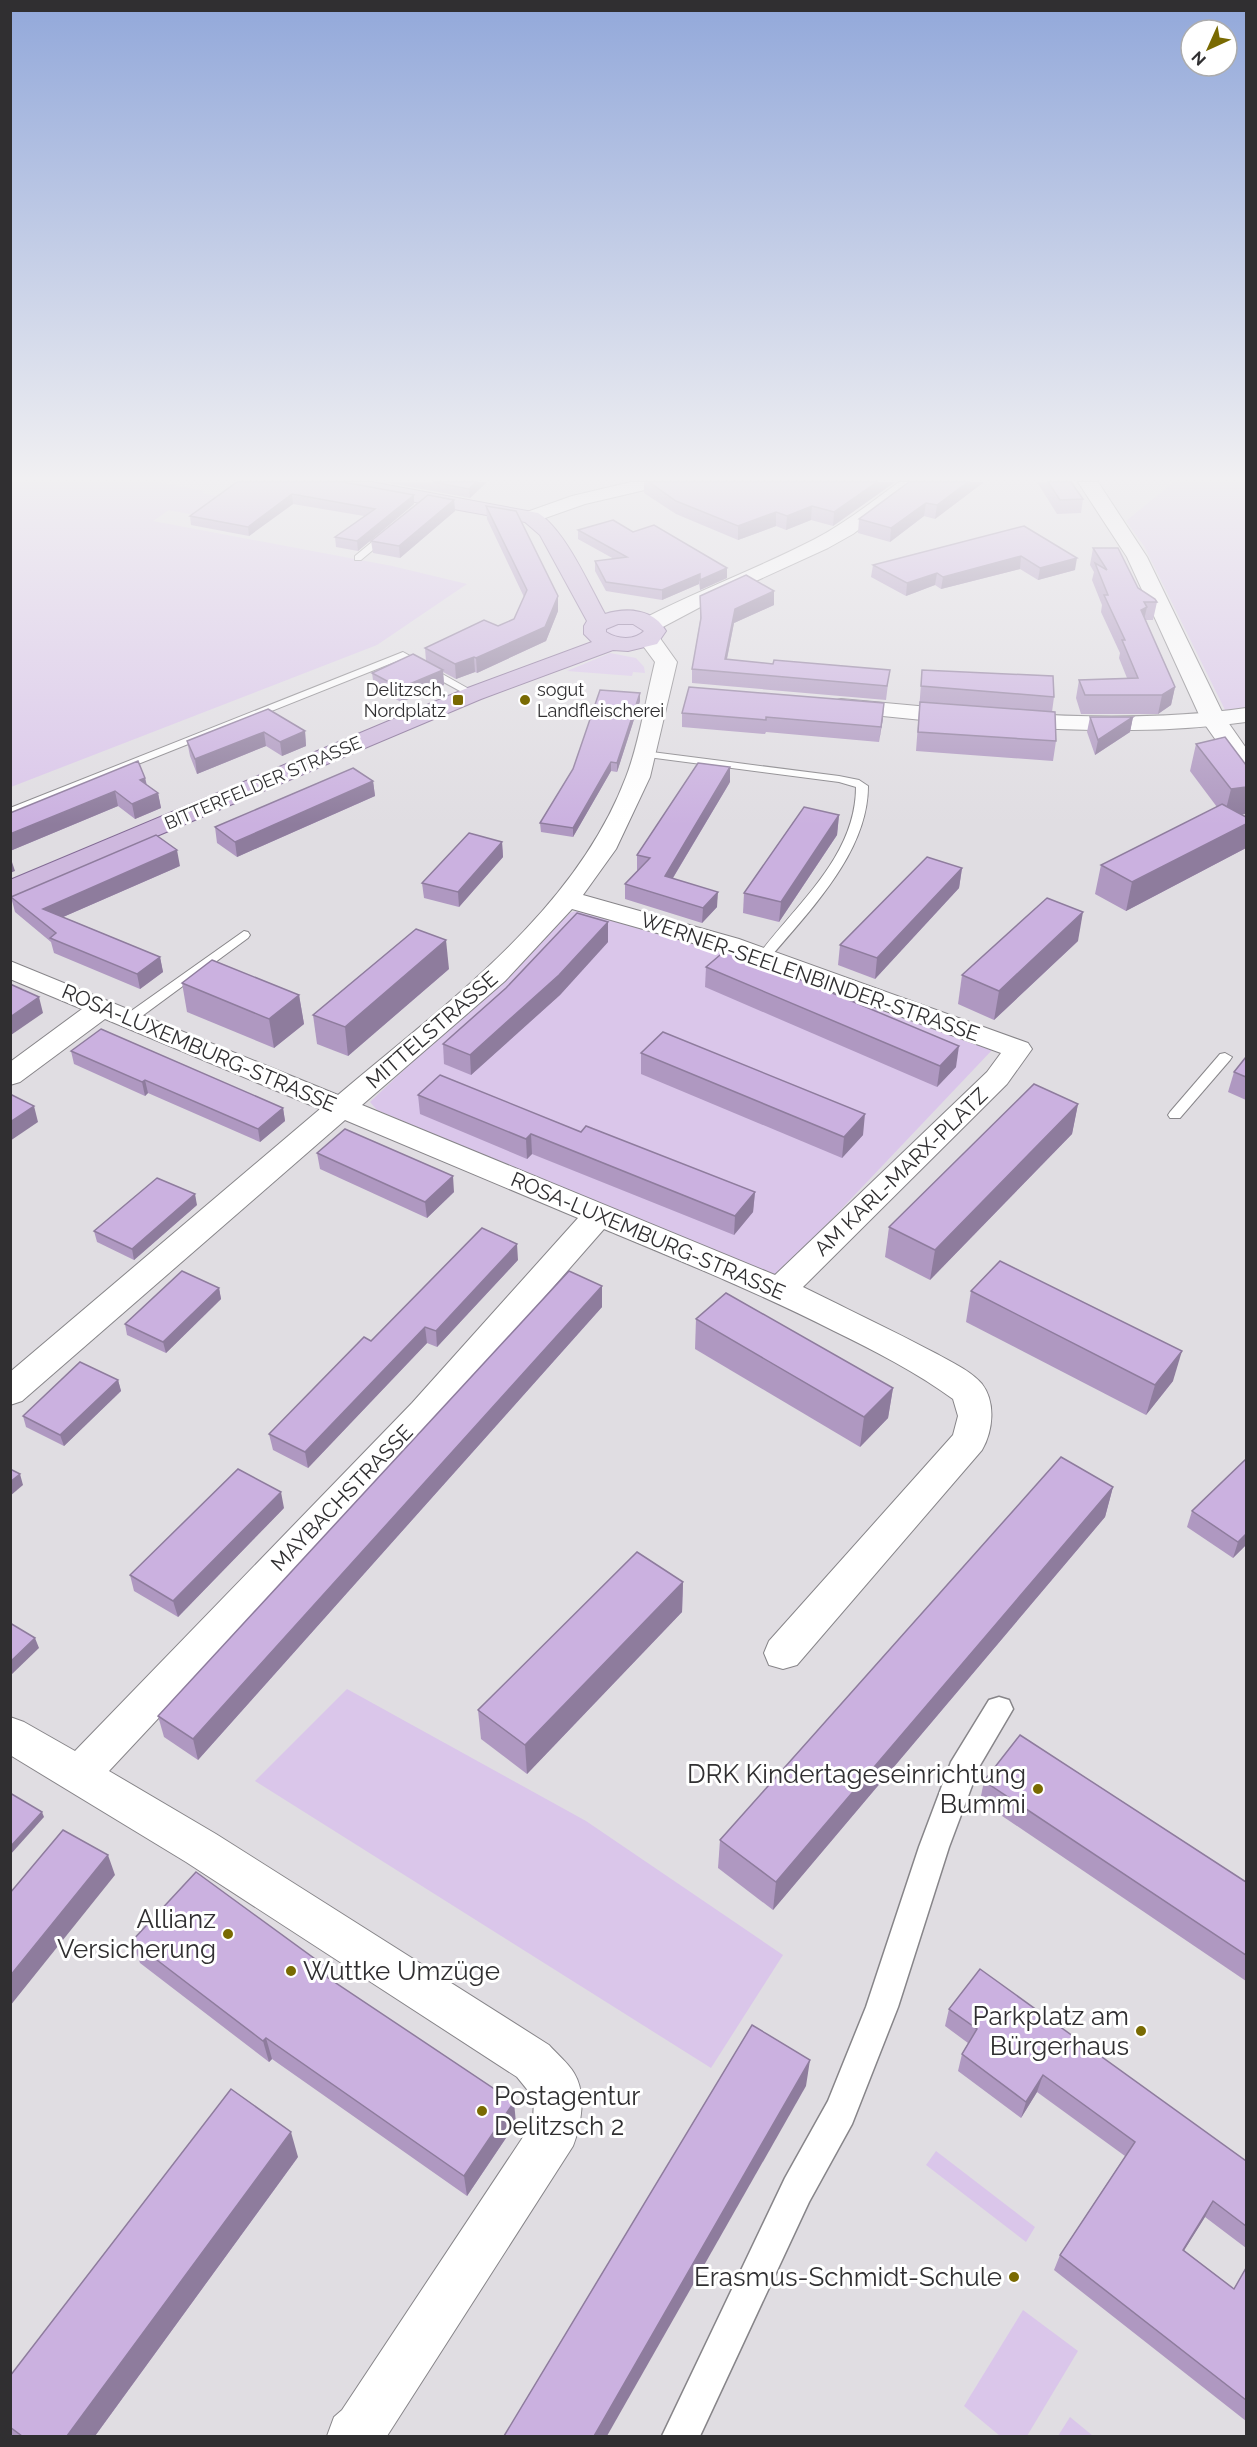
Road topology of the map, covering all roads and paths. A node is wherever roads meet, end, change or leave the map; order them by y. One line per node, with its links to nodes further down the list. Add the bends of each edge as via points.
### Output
1 (583, 596): 4 (main road)
2 (704, 596): 4 (street, BITTERFELDER STRASSE)
3 (1155, 596): 10 (street)
4 (624, 631): 5 (street, MITTELSTRASSE, via 666,662); 7 (main road, BITTERFELDER STRASSE)
5 (661, 690): 6 (street); 11 (street, MITTELSTRASSE)
6 (684, 692)
7 (473, 694): 13 (lane, via 403,655); 14 (main road, BITTERFELDER STRASSE)
8 (814, 704): 10 (street, via 1082,724 1161,724)
9 (1246, 715): 10 (street)
10 (1213, 719): 12 (street)
11 (644, 754): 15 (street, MITTELSTRASSE, via 638,777 603,849); 17 (lane, via 839,779 862,786 859,819 843,853)
12 (1246, 765)
13 (10, 812)
14 (10, 890)
15 (567, 899): 17 (street, WERNER-SEELENBINDER-STRASSE); 23 (street, MITTELSTRASSE, via 495,975)
16 (244, 935): 19 (lane)
17 (763, 957): 20 (street, WERNER-SEELENBINDER-STRASSE)
18 (10, 969): 19 (street, ROSA-LUXEMBURG-STRASSE)
19 (116, 1014): 22 (street); 23 (street, ROSA-LUXEMBURG-STRASSE)
20 (1018, 1049): 26 (street, AM KARL-MARX-PLATZ, via 997,1078)
21 (1225, 1057): 24 (lane)
22 (10, 1076)
23 (342, 1108): 25 (street, ROSA-LUXEMBURG-STRASSE); 27 (street, MITTELSTRASSE)
24 (1175, 1115)
25 (597, 1215): 26 (street, ROSA-LUXEMBURG-STRASSE); 31 (street, MAYBACHSTRASSE, via 424,1412)
26 (780, 1290): 28 (street, ROSA-LUXEMBURG-STRASSE, via 941,1372 969,1392 975,1416 970,1440)
27 (10, 1392)
28 (783, 1653)
29 (999, 1709): 33 (street, via 966,1762 882,2007 840,2112 797,2190)
30 (10, 1734): 31 (street)
31 (79, 1775): 32 (street, via 201,1848 533,2061 558,2090 556,2129)
32 (353, 2436)
33 (681, 2436)

